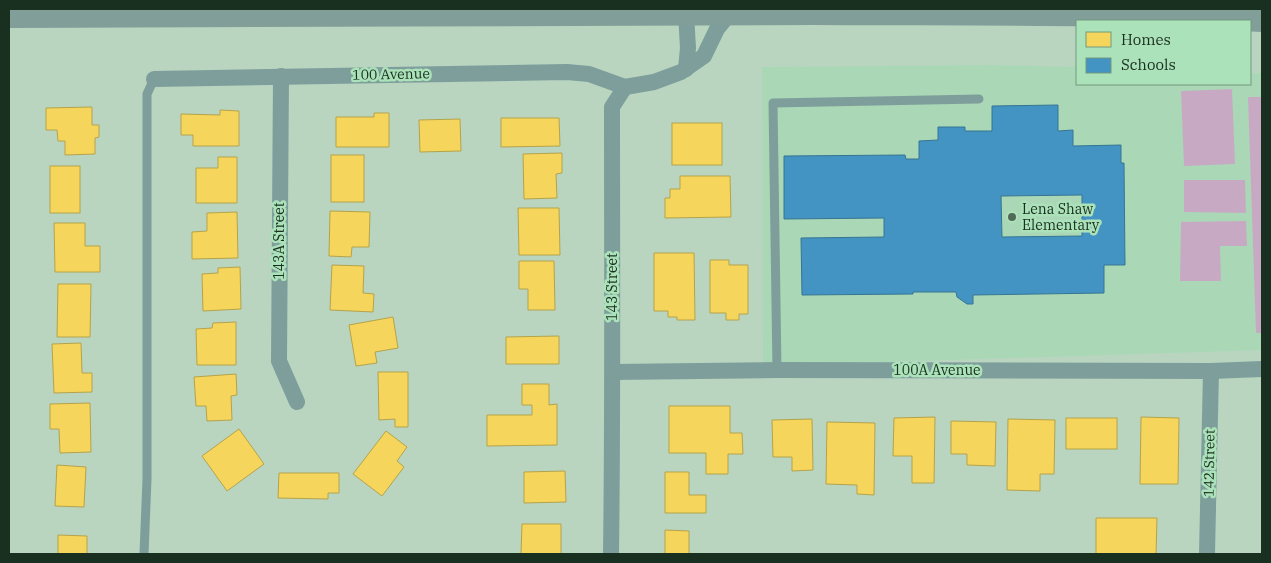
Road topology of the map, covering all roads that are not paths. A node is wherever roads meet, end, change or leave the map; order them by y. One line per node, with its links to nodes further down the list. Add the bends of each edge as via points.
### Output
1 (687, 11): 2 (main road); 3 (main road); 5 (street)
2 (730, 13): 4 (main road, via 1101,14); 5 (street, via 717,29 704,56)
3 (9, 16)
4 (1262, 20)
5 (686, 69): 8 (street, via 654,82)
6 (281, 76): 7 (street, 100 Avenue); 8 (street, 100 Avenue, via 568,72 589,74); 14 (street, 143A Street, via 278,361)
7 (154, 79): 15 (lane, via 147,94 147,479)
8 (625, 87): 13 (street, 143 Street, via 612,107)
9 (979, 99): 10 (lane, via 773,103)
10 (777, 370): 12 (street, 100A Avenue); 13 (street, 100A Avenue)
11 (1262, 370): 12 (street, 100A Avenue)
12 (1210, 371): 17 (street, 142 Street)
13 (613, 372): 16 (street, 143 Street)
14 (297, 402)
15 (144, 554)
16 (611, 554)
17 (1207, 554)

